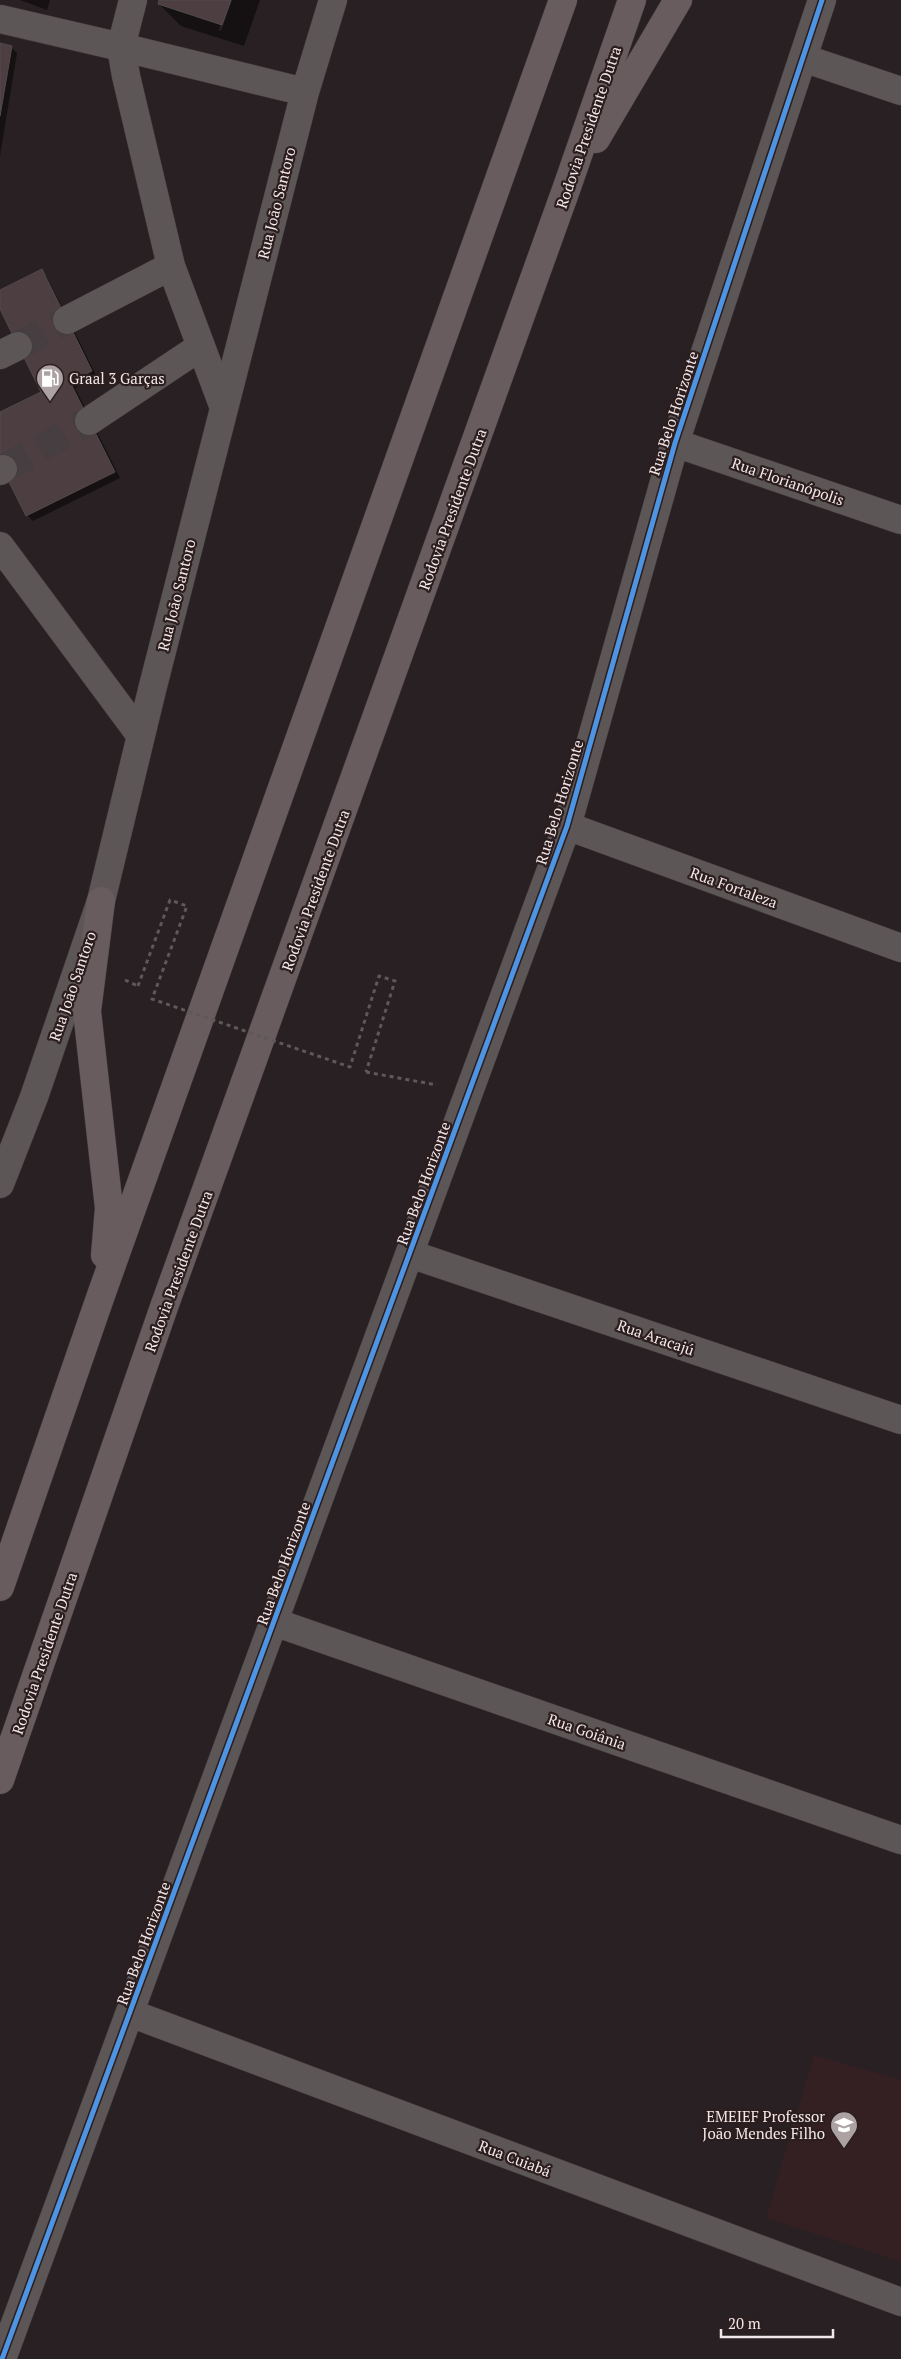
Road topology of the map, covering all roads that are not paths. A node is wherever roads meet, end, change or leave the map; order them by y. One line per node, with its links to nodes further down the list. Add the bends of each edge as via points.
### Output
1 (133, 0): 8 (street)
2 (333, 0): 11 (street, Rua João Santoro)
3 (563, 0): 27 (highway)
4 (632, 0): 12 (highway, Rodovia Presidente Dutra)
5 (678, 0): 12 (highway)
6 (822, 0): 9 (street, Rua Belo Horizonte)
7 (0, 19): 8 (street)
8 (121, 46): 11 (street); 13 (street)
9 (803, 58): 10 (street); 18 (street, Rua Belo Horizonte)
10 (901, 91)
11 (305, 92): 16 (street, Rua João Santoro)
12 (567, 187): 31 (highway, Rodovia Presidente Dutra, via 164,1307)
13 (171, 266): 14 (street); 15 (street)
14 (67, 320)
15 (200, 347): 16 (street); 17 (street)
16 (224, 408): 21 (street, Rua João Santoro)
17 (89, 420)
18 (675, 443): 19 (street, Rua Florianópolis); 22 (street, Rua Belo Horizonte)
19 (901, 520)
20 (0, 546): 21 (street)
21 (141, 736): 23 (street, Rua João Santoro)
22 (567, 826): 24 (street, Rua Fortaleza); 26 (street, Rua Belo Horizonte)
23 (101, 901): 25 (street, Rua João Santoro, via 34,1097); 27 (highway, via 87,1011 110,1208)
24 (901, 948)
25 (0, 1184)
26 (410, 1254): 28 (street, Rua Aracajú); 30 (street, Rua Belo Horizonte)
27 (100, 1298): 29 (highway)
28 (901, 1420)
29 (0, 1588)
30 (274, 1622): 32 (street, Rua Goiânia); 33 (street, Rua Belo Horizonte)
31 (0, 1780)
32 (901, 1840)
33 (130, 2013): 34 (street, Rua Cuiabá); 35 (street, Rua Belo Horizonte)
34 (901, 2302)
35 (2, 2359)

